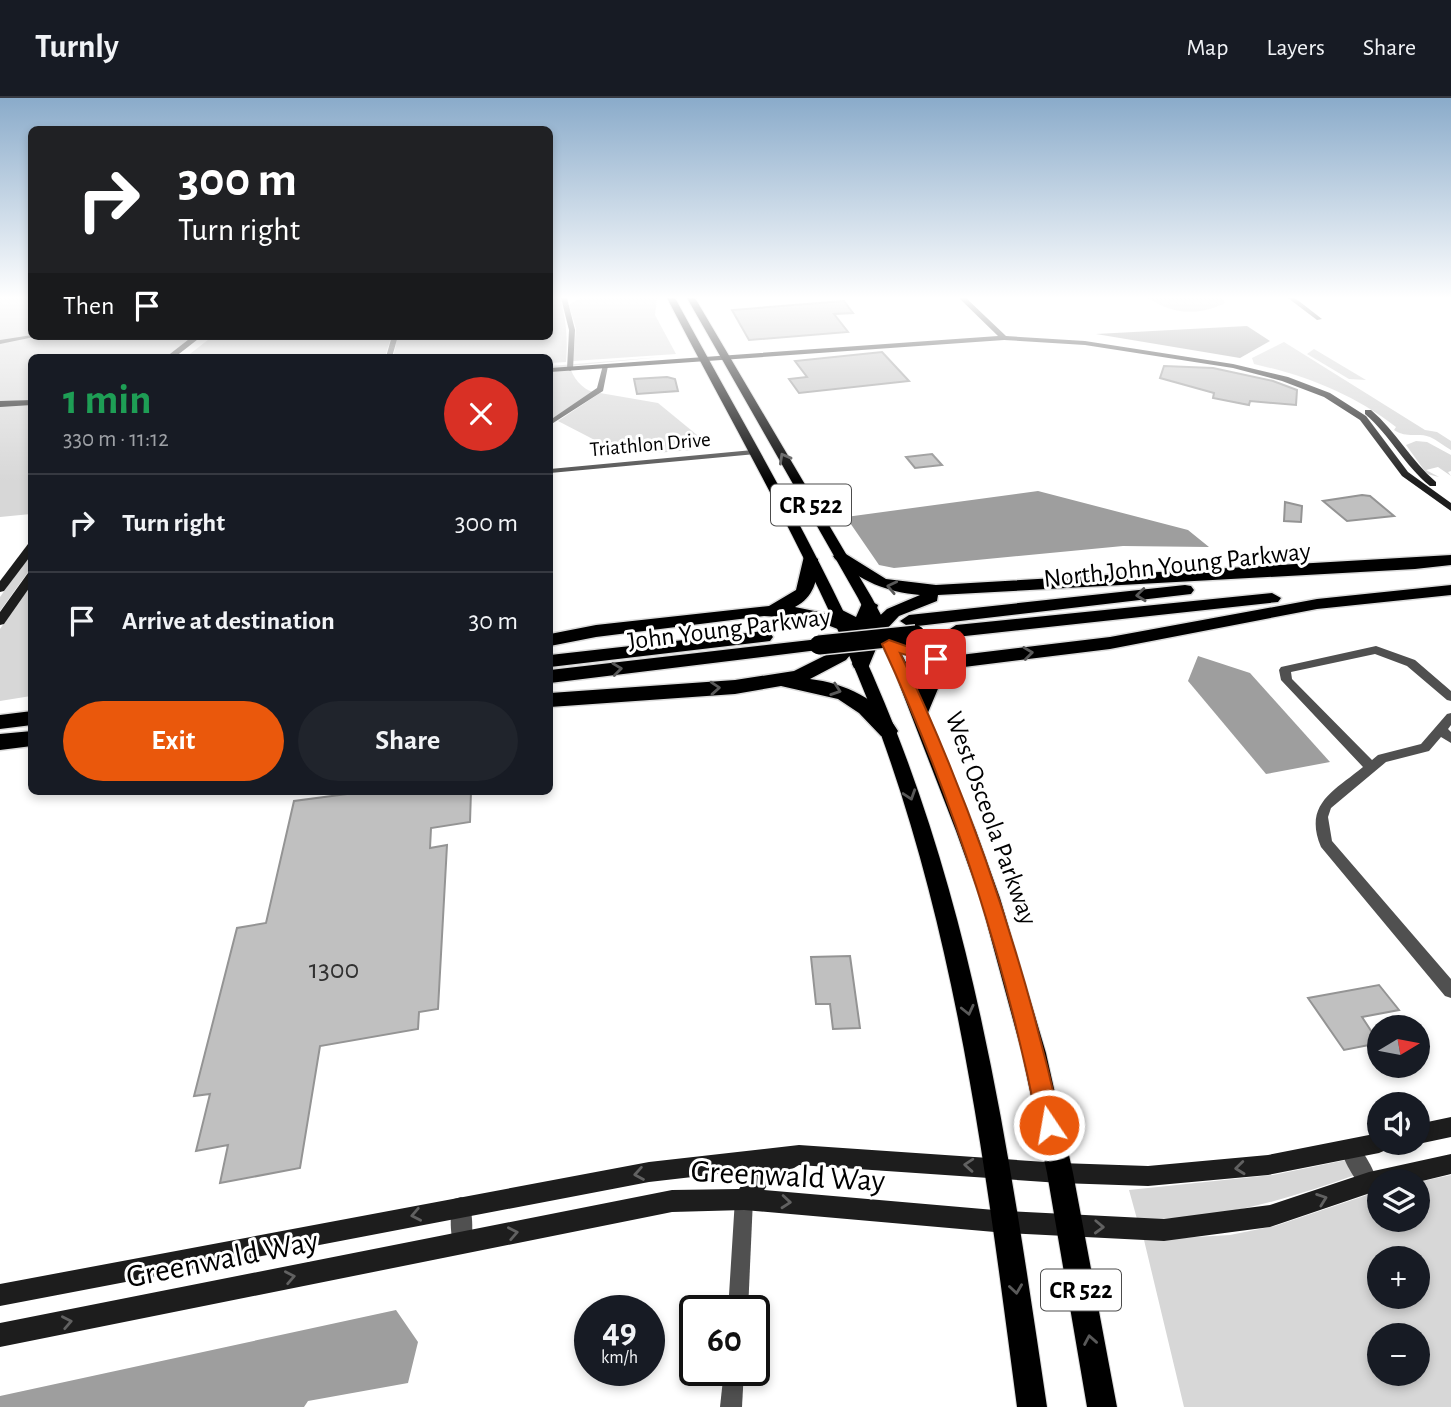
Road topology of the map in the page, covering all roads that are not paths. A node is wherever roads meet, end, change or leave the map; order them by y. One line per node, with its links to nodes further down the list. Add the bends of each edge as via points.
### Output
1 (570, 359): 9 (street)
2 (671, 359): 9 (street)
3 (680, 359): 10 (street)
4 (703, 359): 17 (main road, CR 522)
5 (726, 359): 24 (main road, CR 522, one-way to 5)
6 (1194, 359): 16 (street, via 1285,379 1341,403 1372,426)
7 (1206, 359): 15 (street, via 1310,383 1364,409)
8 (553, 364): 9 (street)
9 (570, 366): 10 (street); 11 (street)
10 (605, 366): 14 (street, via 600,389)
11 (553, 369)
12 (28, 402): 13 (street)
13 (0, 404)
14 (553, 421)
15 (1395, 439): 16 (street); 20 (street, via 1414,468)
16 (1382, 440): 19 (street, via 1392,459)
17 (753, 452): 18 (street, Triathlon Drive); 25 (main road, CR 522)
18 (553, 471)
19 (1415, 483): 20 (street); 22 (street)
20 (1440, 490): 21 (street)
21 (1451, 497)
22 (1451, 508)
23 (28, 551): 30 (street)
24 (841, 556): 31 (highway, one-way to 24, via 884,586 860,574); 33 (main road, CR 522)
25 (810, 559): 34 (highway, via 810,579 803,594 785,606); 37 (main road, CR 522)
26 (1451, 560): 27 (highway, North John Young Parkway)
27 (1428, 562): 31 (highway); 36 (highway, North John Young Parkway, one-way to 36)
28 (1451, 578): 36 (highway, North John Young Parkway)
29 (28, 580): 35 (street)
30 (0, 589)
31 (953, 590): 37 (highway, via 912,602)
32 (1451, 590): 42 (highway, one-way to 32, via 1121,641 1317,604)
33 (869, 606): 37 (highway)
34 (764, 611): 37 (highway, via 799,612); 38 (highway)
35 (2, 616)
36 (912, 628): 39 (highway, John Young Parkway, bridge)
37 (859, 630): 40 (highway); 43 (highway); 44 (highway); 46 (highway, via 839,656 816,670)
38 (553, 639)
39 (817, 639): 41 (highway, John Young Parkway); 45 (highway, John Young Parkway, one-way to 39)
40 (889, 644): 42 (highway, via 936,659); 43 (main road, West Osceola Parkway / CR 522)
41 (553, 661)
42 (960, 661): 49 (highway, via 936,673)
43 (898, 662): 49 (main road, West Osceola Parkway / CR 522)
44 (861, 664): 54 (main road, CR 522)
45 (553, 677)
46 (769, 683): 48 (highway, one-way to 46); 54 (highway, one-way to 54, via 843,692 865,706)
47 (1451, 697): 58 (street, via 1411,663 1376,650 1285,670 1287,680)
48 (553, 700)
49 (920, 710): 68 (main road, West Osceola Parkway / CR 522, via 990,898 1034,1053)
50 (1451, 717): 53 (street)
51 (28, 718): 52 (highway)
52 (0, 722)
53 (1440, 729): 56 (street); 58 (street, via 1425,748 1389,755)
54 (888, 731): 66 (main road, CR 522, one-way to 66, via 936,880 971,1024)
55 (28, 738): 57 (highway)
56 (1451, 739)
57 (0, 742)
58 (1371, 767): 59 (street, via 1326,805 1321,830 1326,843)
59 (1448, 985)
60 (1451, 1127): 61 (street)
61 (1430, 1131)
62 (1367, 1145): 63 (street, Greenwald Way)
63 (1349, 1149): 68 (street, Greenwald Way, one-way to 68, via 1208,1172 1148,1176); 69 (street)
64 (799, 1155): 66 (street, Greenwald Way, one-way to 64); 71 (street, via 762,1176); 72 (street, Greenwald Way, one-way to 72, via 649,1172)
65 (1451, 1164): 67 (street, Greenwald Way)
66 (998, 1167): 68 (street, Greenwald Way); 73 (main road, CR 522)
67 (1428, 1169)
68 (1060, 1173): 74 (main road, West Osceola Parkway / CR 522)
69 (1367, 1179)
70 (1367, 1183): 74 (street, Greenwald Way, one-way to 70, via 1164,1230 1226,1224 1270,1216)
71 (744, 1199): 73 (street, Greenwald Way, one-way to 73); 75 (street, Greenwald Way, one-way to 71, via 672,1201); 77 (street)
72 (461, 1206): 75 (street); 76 (street, Greenwald Way, one-way to 76)
73 (1006, 1222): 74 (street, Greenwald Way); 81 (main road, CR 522, one-way to 81)
74 (1069, 1226): 82 (main road, West Osceola Parkway / CR 522, one-way to 74)
75 (462, 1243): 78 (street, Greenwald Way, one-way to 75)
76 (0, 1295)
77 (739, 1295)
78 (0, 1335)
79 (733, 1386): 80 (street)
80 (731, 1407)
81 (1032, 1407)
82 (1101, 1407)

